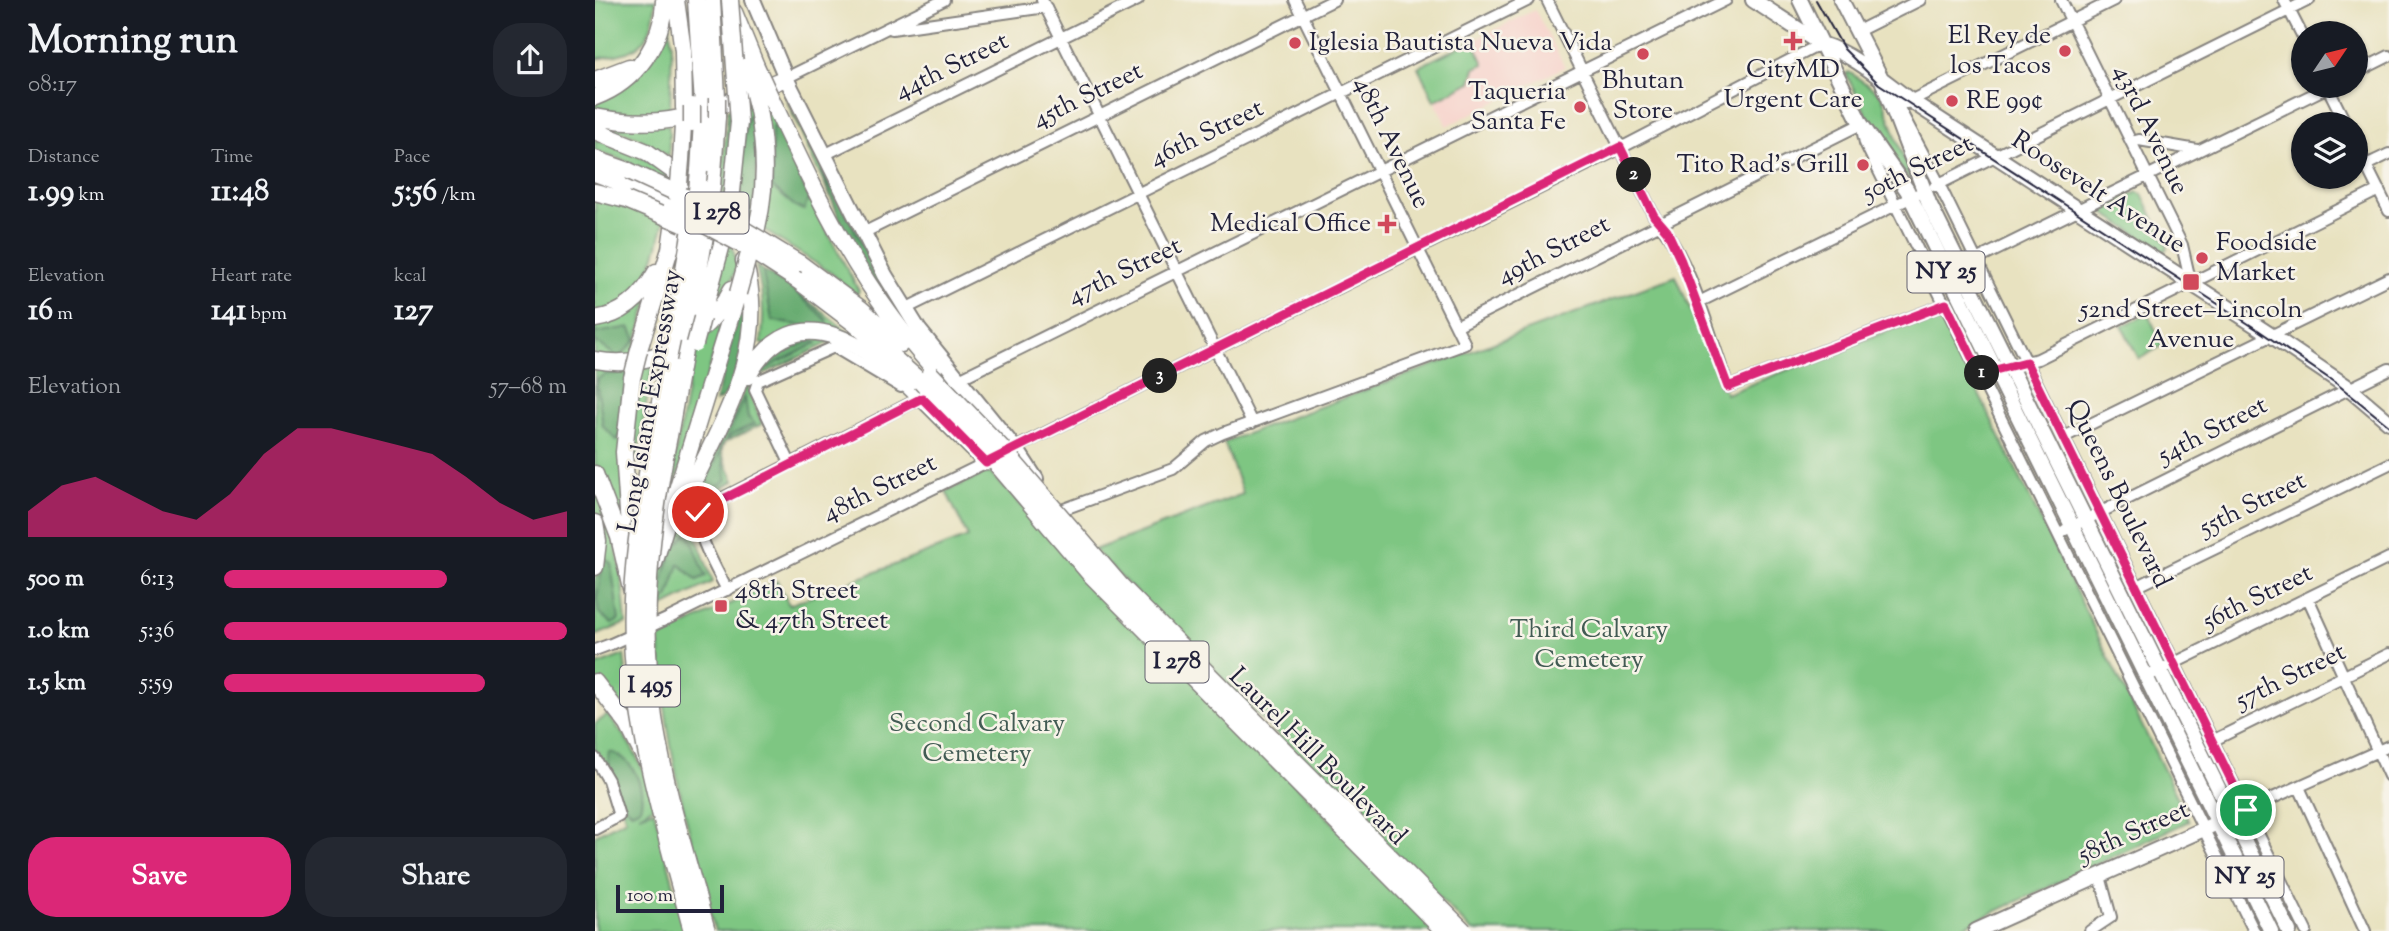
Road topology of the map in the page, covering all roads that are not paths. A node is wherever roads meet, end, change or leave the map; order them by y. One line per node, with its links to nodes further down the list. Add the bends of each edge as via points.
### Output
1 (664, 0): 34 (highway, via 659,32)
2 (676, 0): 47 (highway)
3 (682, 0): 47 (highway)
4 (697, 0): 47 (highway, Long Island Expressway / I 495)
5 (712, 0): 47 (highway, Long Island Expressway / I 495)
6 (730, 0): 36 (highway); 92 (highway, bridge, via 739,122 731,202 702,318)
7 (739, 0): 36 (highway)
8 (754, 0): 39 (main road)
9 (944, 0): 25 (street)
10 (1138, 0): 32 (street, 44th Street)
11 (1295, 0): 26 (street, 48th Avenue)
12 (1334, 0): 26 (street, 45th Street)
13 (1529, 0): 42 (street, 46th Street)
14 (1546, 0): 38 (street)
15 (1726, 0): 38 (street, 47th Street)
16 (1753, 0): 33 (main road, Roosevelt Avenue)
17 (1800, 0): 33 (main road, NY 25)
18 (1841, 0): 31 (main road, Queens Boulevard / NY 25)
19 (1920, 0): 31 (street)
20 (2061, 0): 27 (street, 43rd Avenue)
21 (2114, 0): 27 (street)
22 (2309, 0): 24 (street, 50th Street)
23 (1044, 4): 29 (street); 32 (street)
24 (2287, 5): 28 (street); 45 (street, 50th Street)
25 (922, 11): 29 (street); 30 (street)
26 (1302, 16): 42 (street, 48th Avenue); 48 (street, 45th Street)
27 (2071, 21): 45 (street, 43rd Avenue); 46 (street)
28 (2295, 21)
29 (929, 24): 30 (street)
30 (883, 30): 39 (street)
31 (1856, 32): 41 (main road, Queens Boulevard / NY 25)
32 (1061, 38): 48 (street); 56 (street, 44th Street)
33 (1821, 44): 41 (main road, Roosevelt Avenue); 50 (main road, NY 25); 53 (street, 48th Street)
34 (648, 53): 40 (highway, via 621,72); 43 (highway, via 624,81)
35 (2389, 56): 37 (street)
36 (756, 66): 79 (highway, bridge, via 764,182); 101 (highway, bridge, via 834,228)
37 (2368, 66)
38 (1582, 71): 53 (street); 62 (street, 47th Street)
39 (786, 78): 49 (highway, via 720,108 675,120 636,124); 56 (main road, Laurel Hill Boulevard)
40 (595, 80)
41 (1882, 80): 46 (main road, Roosevelt Avenue); 69 (main road, Queens Boulevard / NY 25)
42 (1341, 93): 62 (street, 48th Avenue); 71 (street, 46th Street)
43 (595, 97)
44 (2303, 98): 54 (street)
45 (2109, 99): 52 (street, 43rd Avenue); 57 (street, 50th Street)
46 (1905, 103): 57 (main road, Roosevelt Avenue); 66 (street, Queens Boulevard)
47 (699, 113): 60 (highway, Long Island Expressway / I 495); 76 (highway, Long Island Expressway / I 495, bridge, via 712,187)
48 (1100, 116): 71 (street); 78 (street, 45th Street)
49 (595, 117)
50 (1861, 124): 72 (main road, NY 25); 73 (street, via 1865,143); 77 (street, 49th Street)
51 (595, 131): 103 (highway, via 633,145 678,172 709,198 732,232 748,274 754,310 748,357)
52 (2131, 142): 54 (street); 64 (street, 43rd Avenue)
53 (1620, 147): 77 (street); 80 (street, 48th Street)
54 (2197, 150): 64 (street)
55 (2389, 154): 59 (street)
56 (824, 155): 78 (main road, Laurel Hill Boulevard)
57 (1996, 155): 66 (street, 50th Street); 74 (main road, Roosevelt Avenue)
58 (595, 159): 67 (highway, I 278)
59 (2368, 164)
60 (690, 165): 76 (highway, Long Island Expressway / I 495, bridge); 76 (highway, bridge, via 679,184)
61 (2368, 169): 68 (street)
62 (1379, 171): 80 (street, 48th Avenue); 82 (street, 47th Street)
63 (595, 173): 67 (highway, I 278)
64 (2147, 175): 74 (street); 84 (street, 43rd Avenue, via 2183,248)
65 (595, 180): 67 (highway, I 278)
66 (1939, 184): 69 (street, 50th Street); 81 (street, Queens Boulevard)
67 (627, 187): 70 (highway); 76 (highway, I 278); 79 (highway, bridge, via 697,230); 101 (highway, I 278, bridge, via 705,206 799,263 873,319)
68 (2379, 190): 75 (street); 84 (street)
69 (1924, 191): 72 (street, 50th Street); 96 (main road, Queens Boulevard / NY 25)
70 (595, 192)
71 (1138, 193): 82 (street); 88 (street, 46th Street)
72 (1910, 198): 73 (street, 50th Street); 98 (main road, NY 25)
73 (1896, 205): 86 (street, 50th Street); 87 (street)
74 (2080, 209): 81 (street); 84 (main road, Roosevelt Avenue)
75 (2389, 211)
76 (686, 213): 79 (highway, I 278, bridge); 89 (highway, via 642,294 623,309); 92 (highway, Long Island Expressway / I 495); 92 (highway, via 673,284); 126 (highway, bridge, via 670,249 632,379 624,452)
77 (1660, 224): 86 (street); 90 (street, 49th Street)
78 (863, 233): 88 (main road, Laurel Hill Boulevard)
79 (747, 247): 85 (highway, bridge); 101 (highway, I 278, bridge)
80 (1417, 248): 90 (street, 48th Avenue); 93 (street, 48th Street)
81 (1976, 260): 95 (street, Queens Boulevard)
82 (1177, 272): 93 (street); 100 (street, 47th Street)
83 (2389, 278): 91 (street)
84 (2191, 284): 91 (main road, Roosevelt Avenue); 95 (street)
85 (735, 291): 94 (highway, via 710,321 671,350 632,362); 122 (highway)
86 (1697, 303): 87 (street, via 1728,387)
87 (1946, 304): 99 (street)
88 (905, 309): 100 (main road, Laurel Hill Boulevard)
89 (595, 319)
90 (1456, 326): 105 (street, 48th Avenue, via 1465,344)
91 (2272, 336): 102 (main road, Roosevelt Avenue); 107 (street)
92 (682, 340): 106 (highway, Long Island Expressway / I 495, via 672,416); 106 (highway, Long Island Expressway / I 495, bridge, via 668,359)
93 (1215, 349): 105 (street); 108 (street, 48th Street)
94 (595, 360)
95 (2026, 362): 96 (street); 107 (street, Queens Boulevard)
96 (2011, 366): 98 (street); 115 (main road, Queens Boulevard / NY 25)
97 (2389, 369): 102 (street, 54th Street)
98 (1996, 370): 99 (street); 117 (main road, NY 25)
99 (1980, 374): 118 (street)
100 (959, 380): 101 (street, 47th Street); 108 (main road, Laurel Hill Boulevard)
101 (927, 381): 103 (highway, via 841,337 821,332 794,336 768,350); 109 (street, 47th Street); 109 (street, Laurel Hill Boulevard, via 832,347 760,380 755,387); 110 (main road, Laurel Hill Boulevard); 149 (highway, I 278, bridge, via 1089,573); 151 (highway, I 278, bridge, via 983,427 1121,586)
102 (2349, 388): 104 (main road, Roosevelt Avenue); 114 (street, 54th Street)
103 (731, 401): 122 (highway)
104 (2389, 422)
105 (1252, 423): 113 (street, via 1210,439 1173,468)
106 (661, 435): 147 (highway, Long Island Expressway / I 495, bridge, via 635,550 633,666 648,762); 148 (highway, Long Island Expressway / I 495, bridge, via 649,560 648,665 664,769)
107 (2064, 438): 114 (street, Queens Boulevard)
108 (1015, 448): 110 (street, 48th Street); 113 (main road, Laurel Hill Boulevard)
109 (790, 463): 124 (street, 47th Street, via 698,512 705,544)
110 (986, 463): 119 (main road, Laurel Hill Boulevard); 124 (street, 48th Street)
111 (2389, 464): 123 (street, 55th Street)
112 (595, 474): 126 (highway, via 619,537)
113 (1056, 512): 119 (main road, Laurel Hill Boulevard)
114 (2100, 513): 115 (street, 54th Street); 123 (street, Queens Boulevard)
115 (2086, 520): 117 (street, 54th Street); 130 (main road, Queens Boulevard / NY 25)
116 (595, 523): 121 (highway)
117 (2072, 527): 118 (street, 54th Street); 132 (main road, NY 25)
118 (2058, 533): 143 (street)
119 (1085, 557): 150 (main road, Laurel Hill Boulevard)
120 (2389, 558): 125 (street, 56th Street)
121 (595, 567)
122 (651, 572): 148 (highway, via 643,611 650,717 663,782)
123 (2136, 587): 129 (street, Queens Boulevard)
124 (727, 590): 127 (street, 48th Street, bridge)
125 (2308, 598): 129 (street, 56th Street); 131 (street)
126 (636, 612): 140 (highway, via 644,719)
127 (595, 650)
128 (2389, 654): 131 (street, 57th Street)
129 (2174, 664): 130 (street, 56th Street); 134 (street, Queens Boulevard)
130 (2160, 670): 132 (street, 56th Street); 141 (main road, Queens Boulevard / NY 25)
131 (2343, 676): 134 (street, 57th Street); 136 (street)
132 (2146, 677): 142 (main road, NY 25)
133 (595, 682): 140 (highway, via 632,731)
134 (2212, 741): 141 (street, Queens Boulevard)
135 (2389, 746): 136 (street, 58th Street)
136 (2378, 751): 138 (street); 139 (street, 58th Street)
137 (595, 758): 144 (street, via 608,780 619,816)
138 (2389, 775)
139 (2299, 787): 141 (street, 58th Street); 159 (street)
140 (660, 795): 147 (highway)
141 (2239, 813): 142 (main road, 58th Street); 157 (main road, Queens Boulevard / NY 25); 158 (street, Queens Boulevard)
142 (2218, 822): 143 (main road, 58th Street); 146 (main road, NY 25)
143 (2203, 828): 145 (main road, 58th Street); 154 (street)
144 (595, 829)
145 (2100, 876): 152 (main road, 58th Street); 153 (street, via 2111,917)
146 (2259, 905): 155 (main road); 156 (main road, NY 25)
147 (694, 931)
148 (705, 931)
149 (1444, 931)
150 (1455, 931)
151 (1464, 931)
152 (1976, 931)
153 (2090, 931)
154 (2253, 931)
155 (2264, 931)
156 (2271, 931)
157 (2289, 931)
158 (2306, 931)
159 (2365, 931)

